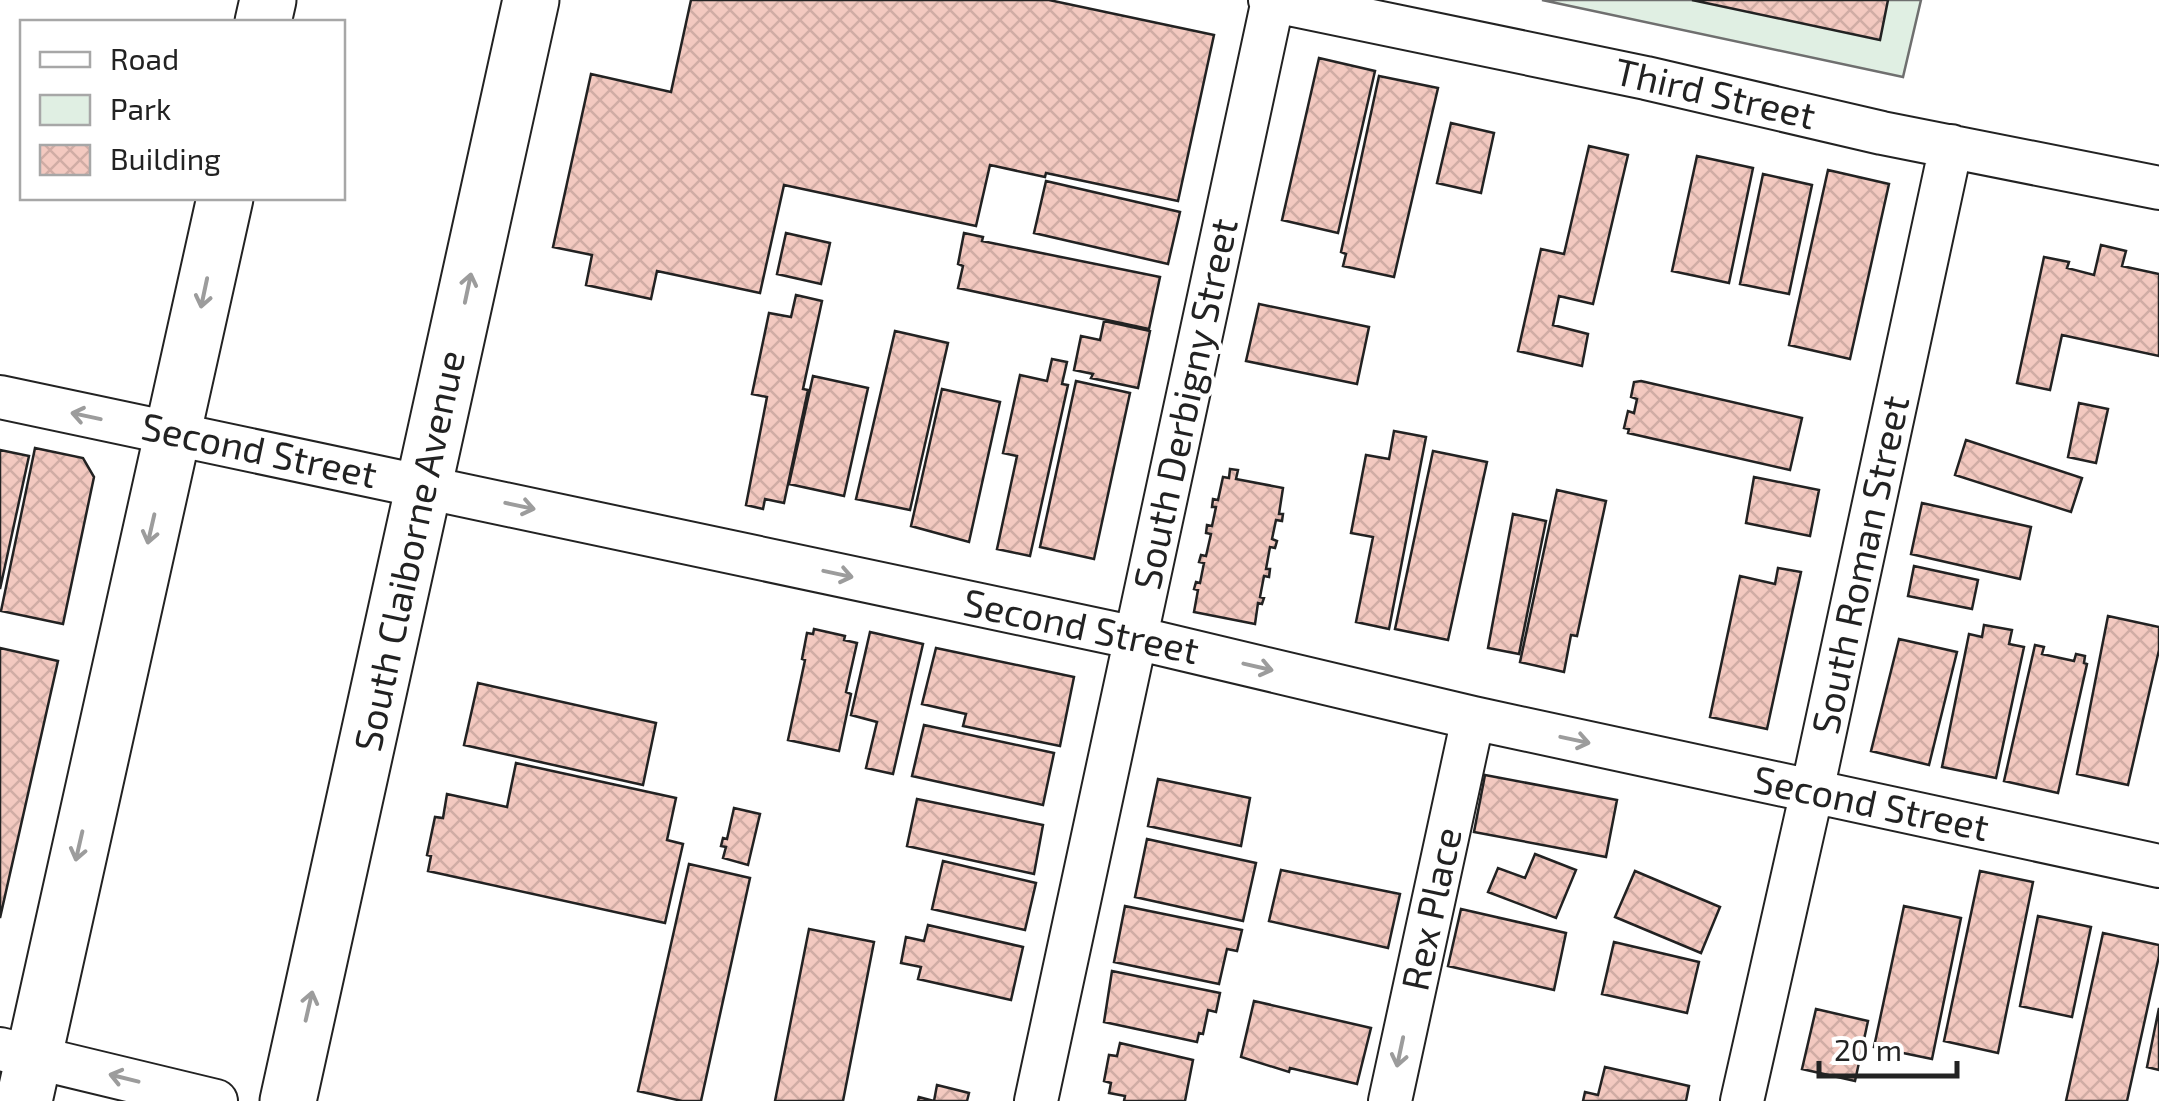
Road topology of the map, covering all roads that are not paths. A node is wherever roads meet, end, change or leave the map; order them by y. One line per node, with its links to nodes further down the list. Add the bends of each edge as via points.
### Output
1 (531, 0): 8 (main road, South Claiborne Avenue, one-way to 1)
2 (1272, 0): 3 (street, Third Street); 9 (street, South Derbigny Street)
3 (1951, 146): 4 (street, Third Street); 11 (street, South Roman Street)
4 (2159, 188)
5 (225, 200): 7 (main road, one-way to 7)
6 (0, 397): 7 (street, Second Street, one-way to 6)
7 (172, 434): 8 (street, Second Street); 13 (main road, one-way to 13)
8 (425, 485): 9 (street, Second Street, one-way to 9); 15 (main road, South Claiborne Avenue, one-way to 8)
9 (1136, 638): 10 (street, Second Street, one-way to 10); 16 (street, South Derbigny Street)
10 (1474, 718): 11 (street, Second Street, one-way to 11); 17 (street, Rex Place, one-way to 17)
11 (1812, 791): 12 (street, Second Street); 18 (street, South Roman Street)
12 (2159, 866)
13 (19, 1068): 14 (street, one-way to 13)
14 (216, 1101)
15 (288, 1101)
16 (1036, 1101)
17 (1390, 1101)
18 (1742, 1101)

